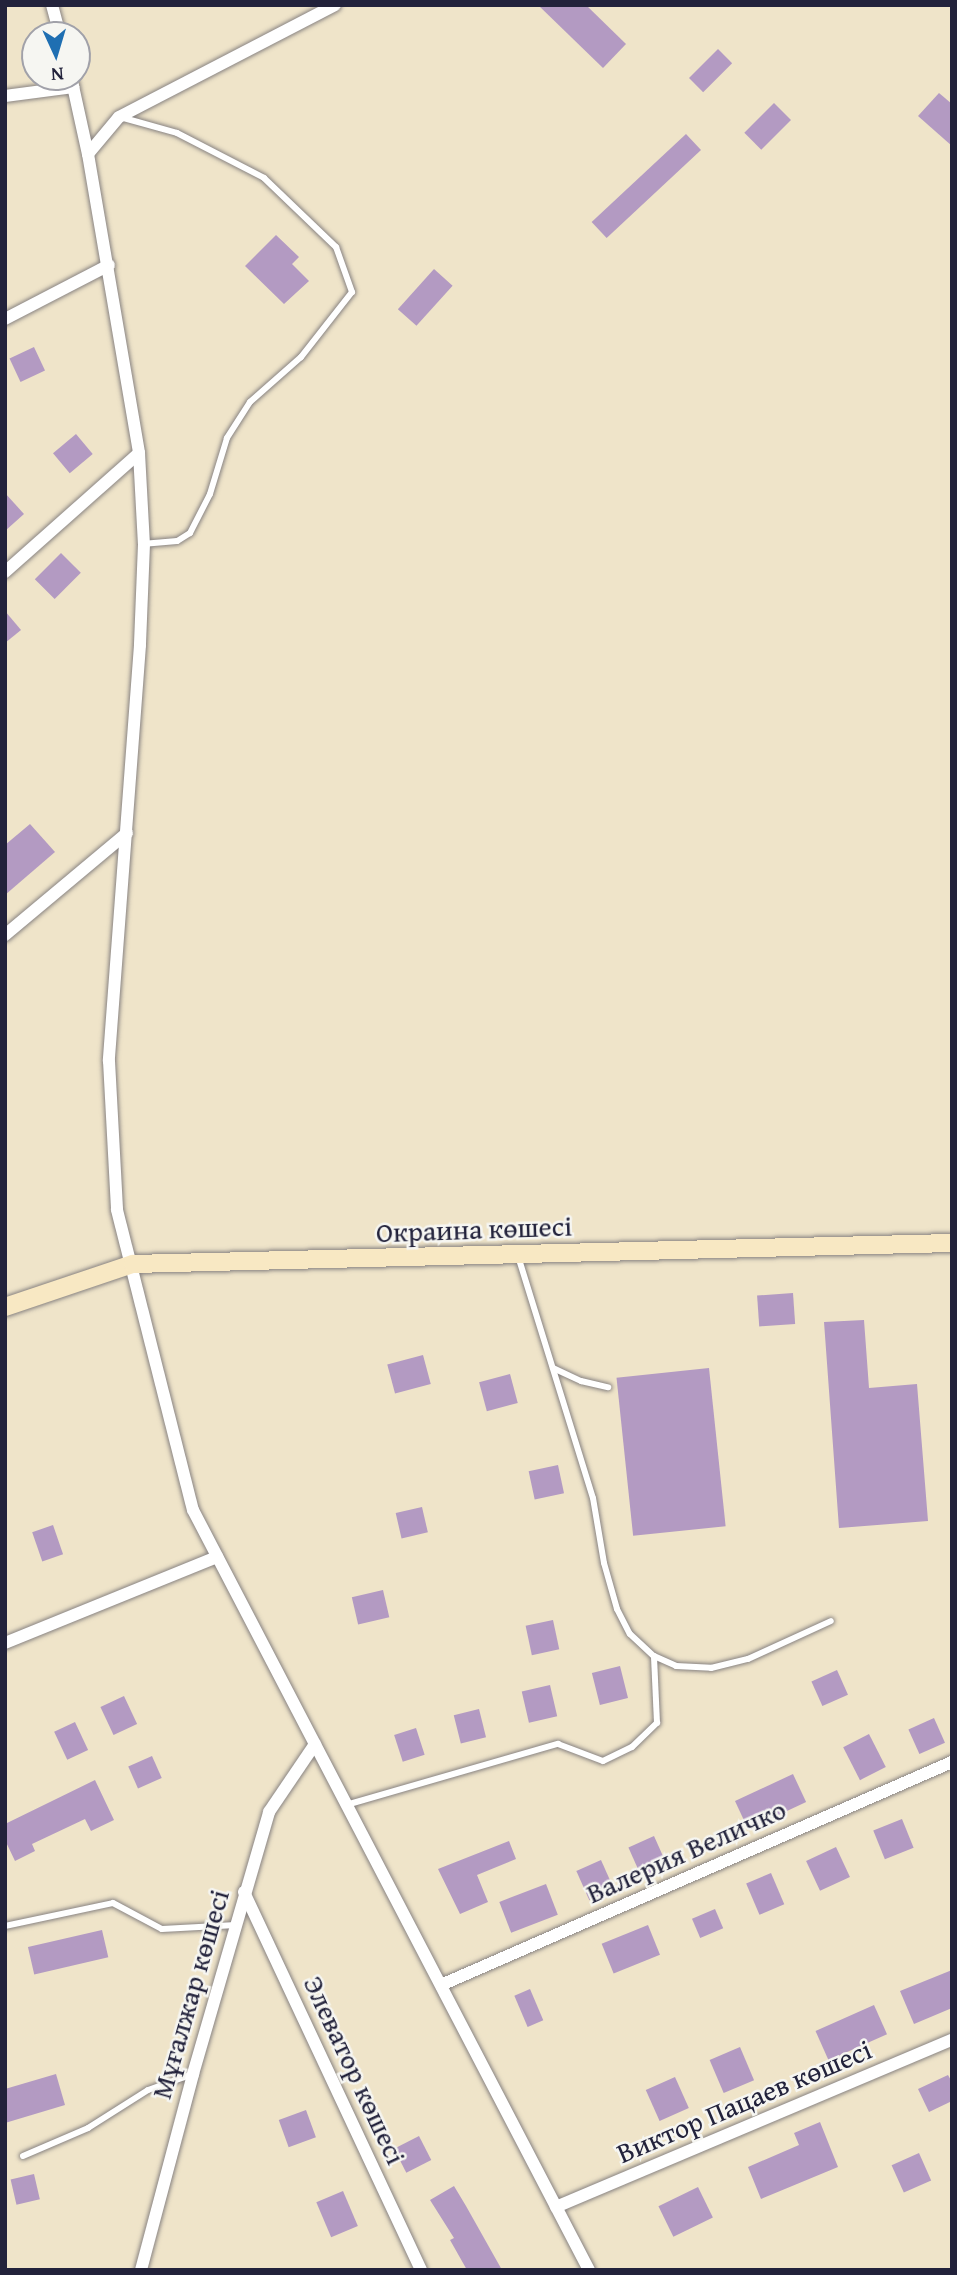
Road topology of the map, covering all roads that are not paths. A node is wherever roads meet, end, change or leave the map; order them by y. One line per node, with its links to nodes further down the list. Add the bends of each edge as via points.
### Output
1 (335, 5): 5 (street)
2 (29, 91): 4 (street)
3 (74, 91): 6 (street)
4 (5, 96)
5 (118, 117): 6 (street); 10 (lane, via 177,132 264,178 336,247 352,292 301,357 250,402 227,438 210,494 190,533 177,541)
6 (88, 154): 7 (street)
7 (108, 265): 8 (street); 9 (street)
8 (5, 318)
9 (139, 453): 10 (street); 11 (street)
10 (144, 544): 12 (street)
11 (5, 572)
12 (127, 833): 13 (street); 16 (street, via 109,1061 117,1210)
13 (5, 934)
14 (952, 1243): 15 (street, Окраина көшесі)
15 (518, 1254): 16 (street, Окраина көшесі); 18 (lane)
16 (133, 1264): 17 (street, Окраина көшесі); 20 (street, via 193,1510)
17 (5, 1307)
18 (553, 1368): 19 (lane); 23 (lane, via 593,1498 617,1609 630,1634)
19 (608, 1387)
20 (217, 1557): 22 (street); 24 (street)
21 (831, 1622): 23 (lane, via 748,1659 711,1668 676,1666)
22 (5, 1643)
23 (654, 1656): 26 (lane, via 657,1723 632,1747 603,1761 558,1744)
24 (315, 1744): 26 (street); 27 (street, Мұғалжар көшесі, via 269,1812)
25 (952, 1762): 30 (street, Валерия Величко)
26 (346, 1805): 30 (street)
27 (244, 1892): 28 (street, Мұғалжар көшесі); 36 (street, Элеватор көшесі)
28 (236, 1925): 29 (lane, via 162,1929 113,1903); 32 (street, Мұғалжар көшесі)
29 (5, 1926)
30 (441, 1986): 34 (street)
31 (952, 2040): 34 (street, Виктор Пацаев көшесі)
32 (193, 2074): 33 (lane, via 148,2090 88,2128); 35 (street, Мұғалжар көшесі)
33 (23, 2156)
34 (556, 2207): 37 (street)
35 (141, 2270)
36 (421, 2270)
37 (589, 2270)

